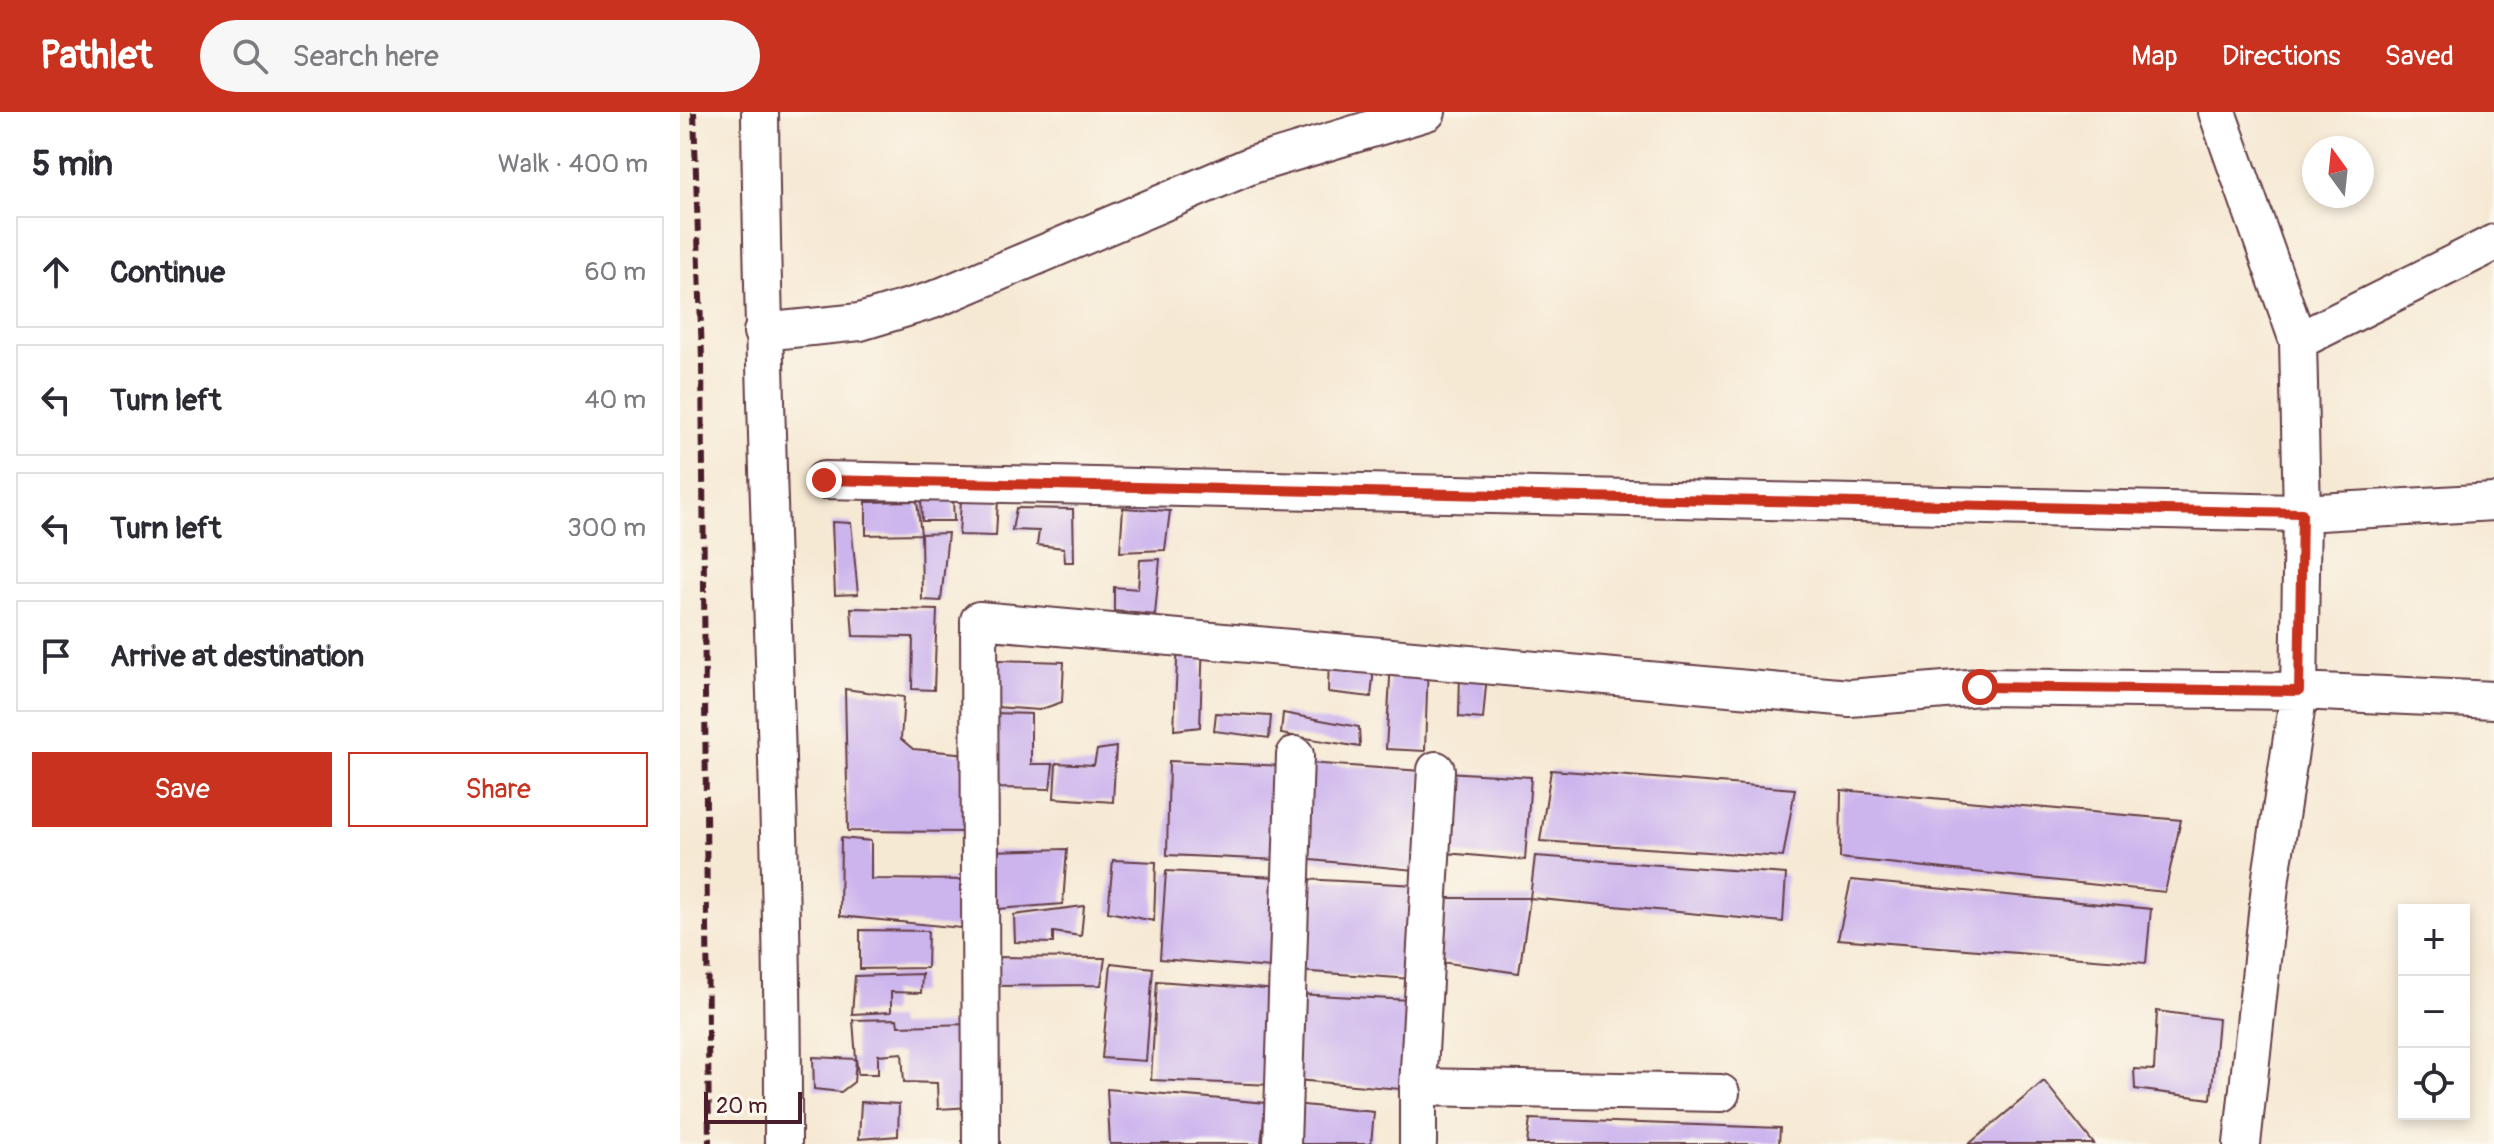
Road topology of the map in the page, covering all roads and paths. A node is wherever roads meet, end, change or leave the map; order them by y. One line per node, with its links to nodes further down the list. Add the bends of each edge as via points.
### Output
1 (760, 112): 5 (street)
2 (1427, 112): 5 (street, via 1252,165 933,300 860,322)
3 (2217, 112): 6 (street)
4 (2494, 243): 6 (street)
5 (762, 332): 16 (street)
6 (2298, 341): 9 (street)
7 (824, 480): 9 (street)
8 (2494, 502): 9 (street)
9 (2302, 513): 10 (street)
10 (2299, 691): 11 (street); 17 (street, via 1980,687 1850,698 979,620); 20 (street, via 2271,877)
11 (2494, 700)
12 (1295, 755): 18 (street)
13 (1436, 770): 14 (street)
14 (1418, 1087): 15 (street); 19 (street)
15 (1721, 1093)
16 (783, 1144)
17 (981, 1144)
18 (1282, 1144)
19 (1418, 1144)
20 (2242, 1144)

